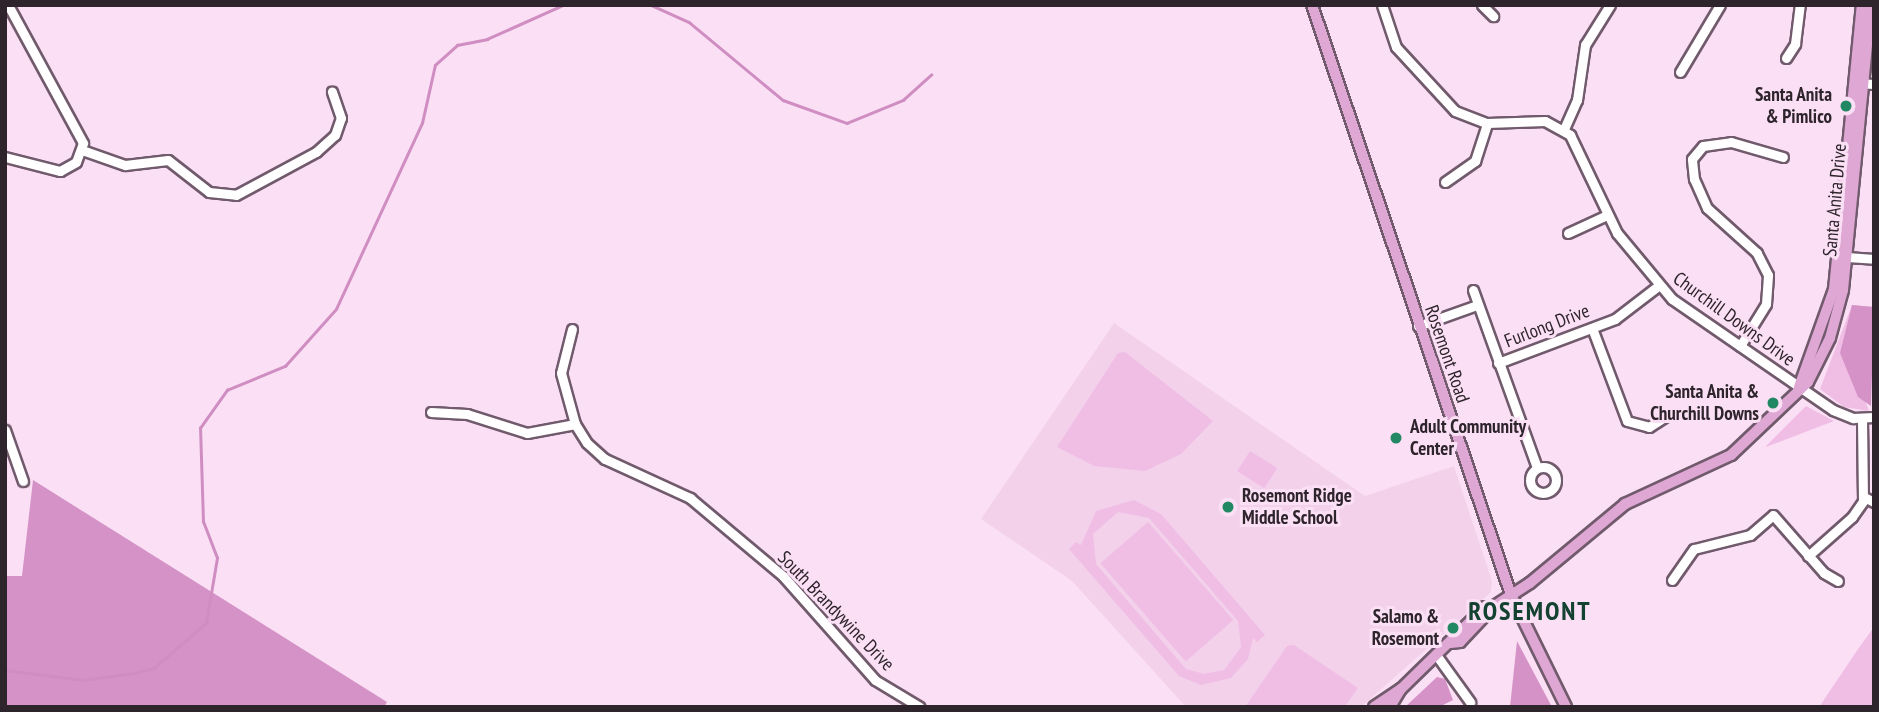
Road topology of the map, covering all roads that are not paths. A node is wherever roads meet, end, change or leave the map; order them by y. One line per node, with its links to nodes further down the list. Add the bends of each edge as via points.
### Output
1 (8, 5): 17 (street, via 25,44 79,125)
2 (1312, 5): 28 (main road, Rosemont Road)
3 (1382, 5): 15 (street, via 1391,37 1418,76 1455,111)
4 (1482, 5): 10 (street)
5 (1610, 5): 16 (street, via 1585,45 1577,100)
6 (1720, 5): 12 (street)
7 (1800, 5): 11 (street, via 1795,44)
8 (1861, 5): 13 (main road, Santa Anita Drive)
9 (1871, 5): 13 (main road, Santa Anita Drive)
10 (1493, 16)
11 (1786, 58)
12 (1680, 72)
13 (1864, 84): 23 (main road, Santa Anita Drive); 33 (main road, Santa Anita Drive, via 1834,289)
14 (332, 92): 17 (street, via 341,118 335,135 316,152 236,195 209,192 184,167 168,160 125,165)
15 (1487, 123): 16 (street, via 1532,119); 20 (street, via 1475,161)
16 (1564, 129): 21 (street, Churchill Downs Drive, via 1586,159)
17 (82, 150): 18 (street, via 60,171)
18 (5, 157)
19 (1783, 157): 31 (street, via 1731,142 1703,146 1692,159 1693,179 1707,208 1757,253 1768,275 1766,304)
20 (1445, 182)
21 (1607, 215): 22 (street); 25 (street, Churchill Downs Drive)
22 (1567, 233)
23 (1847, 257): 24 (street); 33 (main road, Santa Anita Drive, via 1833,328 1808,382)
24 (1874, 259)
25 (1658, 286): 29 (street, Furlong Drive, via 1628,312); 31 (street, Churchill Downs Drive)
26 (1473, 290): 27 (street, Furlong Drive)
27 (1477, 305): 28 (street); 32 (street, Furlong Drive)
28 (1418, 326): 47 (main road, Rosemont Road)
29 (1592, 328): 32 (street, Furlong Drive); 35 (street, via 1627,421 1649,427)
30 (572, 329): 38 (street, South Brandywine Drive, via 561,373)
31 (1740, 346): 33 (street, Churchill Downs Drive)
32 (1498, 363): 40 (street)
33 (1799, 387): 37 (street, Churchill Downs Drive, via 1833,410); 47 (main road, Santa Anita Drive, via 1763,430 1731,455 1625,504)
34 (431, 412): 38 (street, via 467,414 527,433)
35 (1670, 414)
36 (1874, 417): 37 (street)
37 (1862, 419): 42 (street)
38 (575, 424): 51 (street, South Brandywine Drive, via 605,459 678,489 707,512 783,576 875,680)
39 (5, 430): 41 (street)
40 (1537, 468)
41 (23, 481)
42 (1864, 498): 43 (street); 44 (street, via 1852,517)
43 (1874, 502)
44 (1808, 556): 45 (street, via 1773,515 1742,538 1694,549); 46 (street)
45 (1672, 580)
46 (1838, 582)
47 (1511, 596): 48 (main road, Santa Anita Drive, via 1474,615); 54 (main road, Rosemont Road)
48 (1437, 656): 49 (main road, Santa Anita Drive); 50 (street)
49 (1401, 689): 52 (main road); 53 (main road)
50 (1470, 702)
51 (920, 707)
52 (1374, 707)
53 (1390, 707)
54 (1566, 707)

